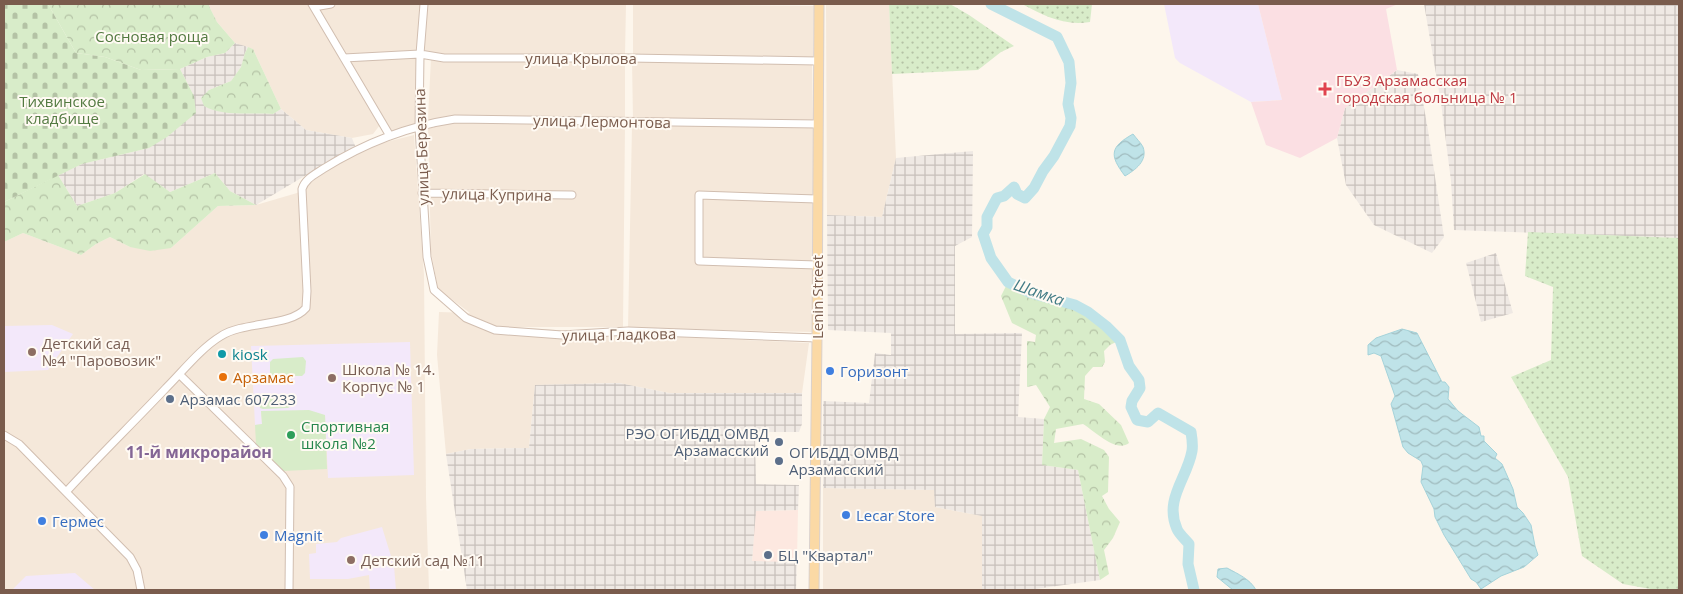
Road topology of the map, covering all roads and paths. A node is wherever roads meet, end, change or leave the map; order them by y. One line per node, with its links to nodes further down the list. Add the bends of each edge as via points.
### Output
1 (331, 4): 4 (street)
2 (424, 4): 5 (street, улица Березина)
3 (819, 4): 7 (main road, Lenin Street)
4 (313, 6): 6 (street)
5 (420, 54): 6 (street, улица Крылова); 7 (street, улица Крылова, via 444,58); 9 (street, улица Березина)
6 (344, 58): 10 (street)
7 (818, 61): 8 (main road, Lenin Street)
8 (818, 124): 9 (street, улица Лермонтова, via 456,118); 13 (main road, Lenin Street)
9 (418, 127): 10 (street, улица Лермонтова); 11 (street, улица Березина)
10 (390, 136): 17 (street, via 333,163 304,183 306,308 286,319 242,327 221,336)
11 (422, 193): 12 (street, улица Куприна); 15 (street, улица Березина, via 427,257)
12 (572, 195)
13 (818, 199): 14 (main road, Lenin Street); 14 (street, via 699,195 698,261)
14 (818, 265): 16 (main road, Lenin Street)
15 (434, 290): 16 (street, улица Гладкова, via 466,318 494,330 562,335 628,331)
16 (817, 338): 22 (main road, Lenin Street)
17 (180, 375): 19 (street); 21 (street, via 284,476 290,487)
18 (4, 434): 19 (street, via 19,444)
19 (66, 492): 20 (street, via 130,557 137,570)
20 (141, 590)
21 (289, 590)
22 (814, 590)

